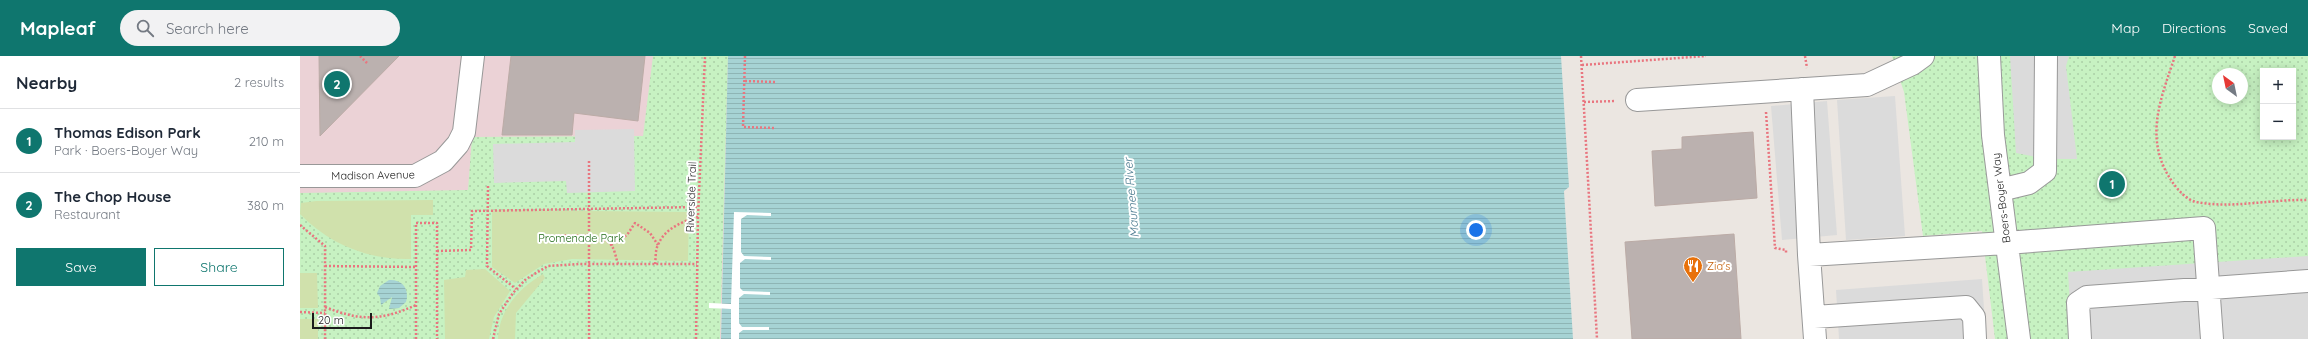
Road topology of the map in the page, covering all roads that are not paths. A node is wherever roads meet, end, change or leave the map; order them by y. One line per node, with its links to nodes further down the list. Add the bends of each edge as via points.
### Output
1 (474, 56): 7 (street, Madison Avenue, via 464,132 458,144 443,161 415,176)
2 (1924, 56): 5 (street, via 1868,84)
3 (1989, 56): 8 (street, Boers-Boyer Way, via 1993,135)
4 (2046, 56): 8 (street, via 2045,171 2029,183)
5 (1802, 89): 6 (street); 10 (street)
6 (1637, 100)
7 (300, 176)
8 (2000, 190): 9 (street, Boers-Boyer Way)
9 (2006, 243): 10 (street); 12 (street, via 2204,228); 16 (street, Boers-Boyer Way)
10 (1808, 255): 13 (street)
11 (2308, 281): 12 (street)
12 (2208, 288): 17 (street, via 2087,297 2078,303); 18 (street)
13 (1814, 317): 14 (street); 15 (street, via 1966,307 1974,317)
14 (1815, 339)
15 (1975, 339)
16 (2019, 339)
17 (2080, 339)
18 (2212, 339)

